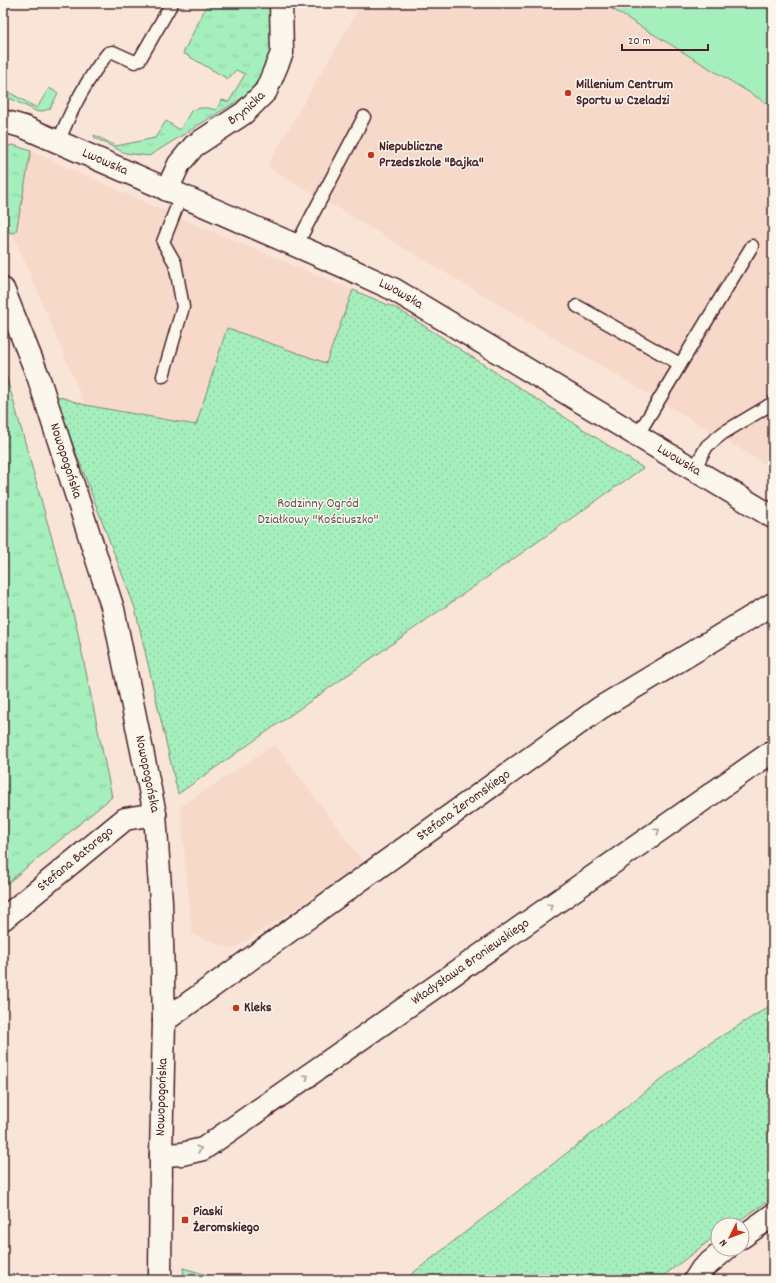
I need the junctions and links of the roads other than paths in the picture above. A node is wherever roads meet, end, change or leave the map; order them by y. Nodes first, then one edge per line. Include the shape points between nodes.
1 (172, 3) edge
2 (281, 3) edge
3 (364, 117) dead end
4 (3, 121) edge
5 (58, 143) junction
6 (174, 193) junction
7 (296, 246) junction
8 (752, 246) dead end
9 (3, 289) edge
10 (577, 306) dead end
11 (680, 364) junction
12 (163, 376) dead end
13 (773, 404) edge
14 (637, 436) junction
15 (694, 469) junction
16 (773, 517) edge
17 (773, 604) edge
18 (773, 751) edge
19 (155, 814) junction
20 (3, 919) edge
21 (164, 1021) junction
22 (161, 1155) junction
23 (773, 1215) edge
24 (750, 1231) edge
25 (716, 1257) edge
26 (160, 1280) edge
27 (695, 1280) edge

1 - 5 lane via 140,59 136,62 129,61 113,52 108,53 76,104
2 - 6 street, Brynicka via 282,53 266,91 244,113 194,146 179,164
3 - 7 lane
4 - 5 street, Lwowska via 24,127
5 - 6 street, Lwowska
6 - 7 street, Lwowska
6 - 12 lane via 163,242 175,263 183,307
7 - 14 street, Lwowska via 393,289
8 - 11 lane
9 - 19 street, Nowopogońska via 38,376 113,609
10 - 11 lane
11 - 14 lane
13 - 15 lane via 723,433 707,446
14 - 15 street, Lwowska
15 - 16 street, Lwowska
17 - 21 street, Stefana Żeromskiego via 600,708
22 -> 18 street, Władysława Broniewskiego via 203,1149
19 - 20 street, Stefana Batorego via 125,819
19 - 21 street, Nowopogońska
21 - 22 street, Nowopogońska
22 - 26 street, Nowopogońska
23 - 24 street
25 - 27 street via 702,1269

